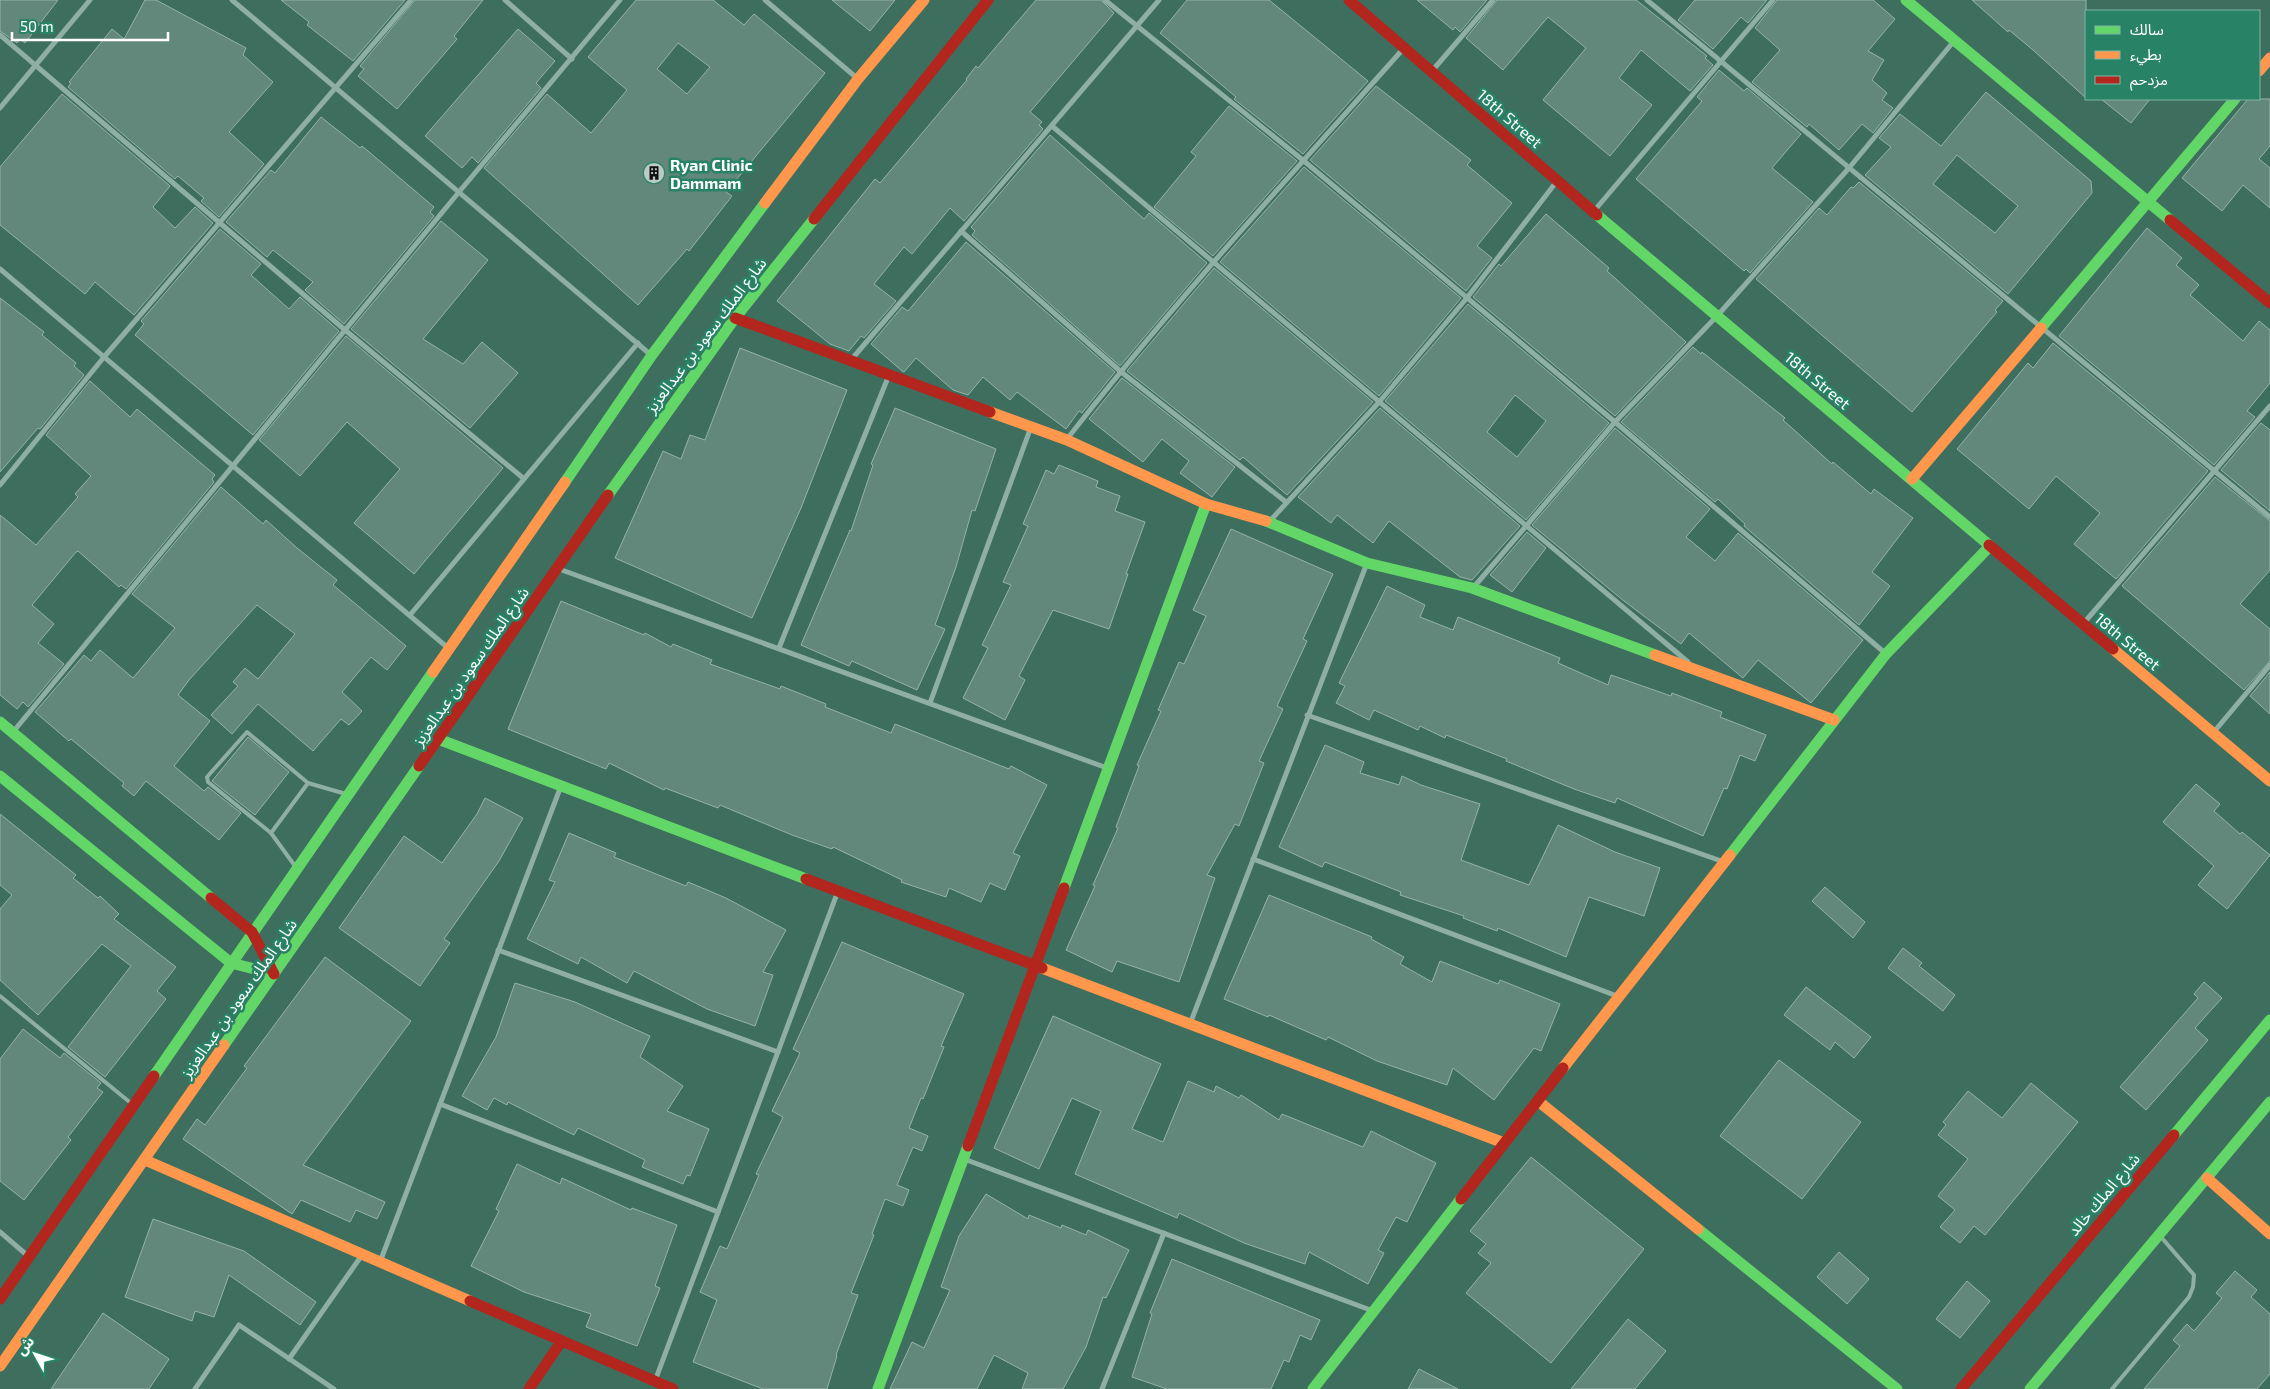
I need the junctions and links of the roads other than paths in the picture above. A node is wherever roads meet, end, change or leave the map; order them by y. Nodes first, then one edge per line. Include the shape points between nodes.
1 (90, 0) edge
2 (232, 0) edge
3 (411, 0) edge
4 (505, 0) edge
5 (620, 0) edge
6 (765, 0) edge
7 (924, 0) edge
8 (988, 0) edge
9 (1105, 0) edge
10 (1159, 0) edge
11 (1349, 0) edge
12 (1493, 0) edge
13 (1646, 0) edge
14 (1774, 0) edge
15 (1906, 0) edge
16 (1137, 26) junction
17 (0, 35) edge
18 (1955, 41) junction
19 (1405, 48) junction
20 (572, 59) junction
21 (2269, 60) edge
22 (1722, 62) junction
23 (35, 66) junction
24 (2260, 70) edge
25 (1432, 71) junction
26 (858, 79) junction
27 (335, 87) junction
28 (2234, 100) edge
29 (0, 108) edge
30 (1052, 126) junction
31 (1304, 161) junction
32 (1849, 168) junction
33 (1558, 181) junction
34 (459, 192) junction
35 (2148, 201) junction
36 (1593, 212) junction
37 (220, 222) junction
38 (961, 231) junction
39 (1213, 261) junction
40 (0, 269) edge
41 (1466, 299) junction
42 (2270, 303) edge
43 (1717, 316) junction
44 (736, 318) junction
45 (2040, 326) junction
46 (345, 330) junction
47 (638, 343) junction
48 (652, 355) junction
49 (104, 357) junction
50 (850, 360) junction
51 (1120, 371) junction
52 (889, 374) junction
53 (1380, 401) junction
54 (2270, 406) edge
55 (1615, 422) junction
56 (1031, 427) junction
57 (1067, 440) junction
58 (233, 466) junction
59 (2215, 471) junction
60 (523, 478) junction
61 (1912, 479) junction
62 (0, 485) edge
63 (1286, 502) junction
64 (1206, 504) junction
65 (2270, 517) edge
66 (1269, 522) junction
67 (1526, 524) junction
68 (1990, 546) junction
69 (1367, 563) junction
70 (558, 568) junction
71 (1472, 588) junction
72 (410, 615) junction
73 (2083, 624) junction
74 (449, 648) junction
75 (779, 648) junction
76 (1886, 654) junction
77 (2270, 665) edge
78 (1697, 670) junction
79 (930, 703) junction
80 (1307, 715) junction
81 (1834, 720) junction
82 (0, 722) edge
83 (12, 733) junction
84 (2213, 733) junction
85 (438, 739) junction
86 (1108, 768) junction
87 (0, 776) edge
88 (2270, 781) edge
89 (308, 782) junction
90 (561, 785) junction
91 (348, 795) junction
92 (271, 832) junction
93 (1253, 859) junction
94 (1724, 862) junction
95 (297, 867) junction
96 (838, 890) junction
97 (252, 932) junction
98 (498, 950) junction
99 (231, 964) junction
100 (1035, 966) junction
101 (274, 974) junction
102 (0, 996) edge
103 (1618, 997) junction
104 (2270, 1020) edge
105 (1190, 1024) junction
106 (778, 1052) junction
107 (1538, 1101) junction
108 (2270, 1102) edge
109 (440, 1104) junction
110 (134, 1105) junction
111 (1504, 1144) junction
112 (964, 1159) junction
113 (145, 1160) junction
114 (2207, 1178) junction
115 (718, 1212) junction
116 (0, 1232) edge
117 (1164, 1233) junction
118 (2270, 1234) edge
119 (2160, 1235) junction
120 (362, 1255) junction
121 (30, 1258) junction
122 (380, 1263) junction
123 (0, 1299) edge
124 (1374, 1311) junction
125 (561, 1342) junction
126 (289, 1359) junction
127 (0, 1366) edge
128 (655, 1382) junction
129 (195, 1389) edge
130 (334, 1389) edge
131 (529, 1389) edge
132 (673, 1389) edge
133 (878, 1389) edge
134 (1102, 1389) edge
135 (1313, 1389) edge
136 (1897, 1389) edge
137 (1961, 1389) edge
138 (2030, 1389) edge
139 (2112, 1389) edge

1 - 23 street
2 - 27 street
3 - 27 street
4 - 20 street
5 - 20 street
6 - 26 street
7 - 26 street, شارع الملك سعود بن عبدالعزيز
8 - 44 street, شارع الملك سعود بن عبدالعزيز
9 - 16 street
10 - 16 street
11 - 19 street, 18th Street
12 - 25 street
13 - 22 street
14 - 22 street
15 - 18 street
16 - 30 street
16 - 31 street
17 - 23 street
18 - 32 street
18 - 35 street
19 - 25 street, 18th Street
19 - 31 street
20 - 34 street
21 - 24 street
22 - 32 street
22 - 36 street
23 - 29 street
23 - 37 street
25 - 33 street, 18th Street
26 - 48 street, شارع الملك سعود بن عبدالعزيز
27 - 34 street
27 - 37 street
28 - 35 street
30 - 38 street
30 - 39 street
31 - 39 street
31 - 41 street
32 - 43 street
32 - 45 street
33 - 36 street, 18th Street
33 - 41 street
34 - 46 street
34 - 47 street
35 - 42 street
35 - 45 street
36 - 43 street, 18th Street
37 - 46 street
37 - 49 street
38 - 50 street
38 - 51 street
39 - 51 street
39 - 53 street
40 - 49 street
41 - 53 street
41 - 55 street
43 - 55 street
43 - 61 street, 18th Street
44 - 50 street
44 - 70 street, شارع الملك سعود بن عبدالعزيز via 684,386
45 - 59 street
45 - 61 street
46 - 58 street
46 - 60 street
47 - 48 street
47 - 60 street
48 - 74 street, شارع الملك سعود بن عبدالعزيز
49 - 58 street
49 - 62 street
50 - 52 street
51 - 57 street
51 - 63 street
52 - 56 street
52 - 75 street
53 - 63 street
53 - 67 street
54 - 59 street
55 - 67 street
55 - 76 street
56 - 57 street
56 - 79 street
57 - 64 street
58 - 72 street
58 - 83 street
59 - 65 street
59 - 73 street
60 - 72 street
61 - 68 street, 18th Street
63 - 66 street
64 - 66 street
64 - 86 street
66 - 69 street
67 - 71 street
67 - 78 street
68 - 73 street, 18th Street
68 - 76 street
69 - 71 street
69 - 80 street
70 - 75 street
70 - 85 street, شارع الملك سعود بن عبدالعزيز
71 - 78 street
72 - 74 street
73 - 84 street, 18th Street
74 - 91 street, شارع الملك سعود بن عبدالعزيز
75 - 79 street
76 - 81 street
77 - 84 street
78 - 81 street
79 - 86 street
80 - 93 street
80 - 94 street
81 - 94 street
82 - 83 street
83 - 97 street
84 - 88 street, 18th Street
85 - 90 street
85 - 101 street, شارع الملك سعود بن عبدالعزيز
86 - 100 street
87 - 99 street
89 - 91 lane
89 - 92 lane
89 - 92 lane via 247,732 207,776 208,782
90 - 96 street
90 - 98 street
91 - 95 street, شارع الملك سعود بن عبدالعزيز
92 - 95 lane
93 - 103 street
93 - 105 street
94 - 103 street
95 - 97 street, شارع الملك سعود بن عبدالعزيز
96 - 100 street
96 - 106 street
97 - 99 street, شارع الملك سعود بن عبدالعزيز
97 - 101 street
98 - 106 street
98 - 109 street
99 - 101 street
99 - 110 street, شارع الملك سعود بن عبدالعزيز
100 - 105 street
100 - 112 street
101 - 113 street, شارع الملك سعود بن عبدالعزيز
102 - 110 lane
103 - 107 street
104 - 137 street, شارع الملك خالد
105 - 111 street
106 - 115 street
107 - 111 street
107 - 136 street
108 - 114 street
109 - 115 street
109 - 122 street
110 - 121 street, شارع الملك سعود بن عبدالعزيز
111 - 124 street
112 - 117 street
112 - 133 street
113 - 120 street
113 - 127 street, شارع الملك سعود بن عبدالعزيز
114 - 118 street
114 - 119 street
115 - 128 street
116 - 121 street
117 - 124 street
117 - 134 street
119 - 138 street
119 - 139 lane via 2194,1275 2193,1287 2189,1297
120 - 122 street
120 - 126 street
121 - 123 street, شارع الملك سعود بن عبدالعزيز
122 - 125 street
124 - 135 street
125 - 128 street
125 - 131 street
126 - 129 street via 239,1325
126 - 130 street
128 - 132 street

